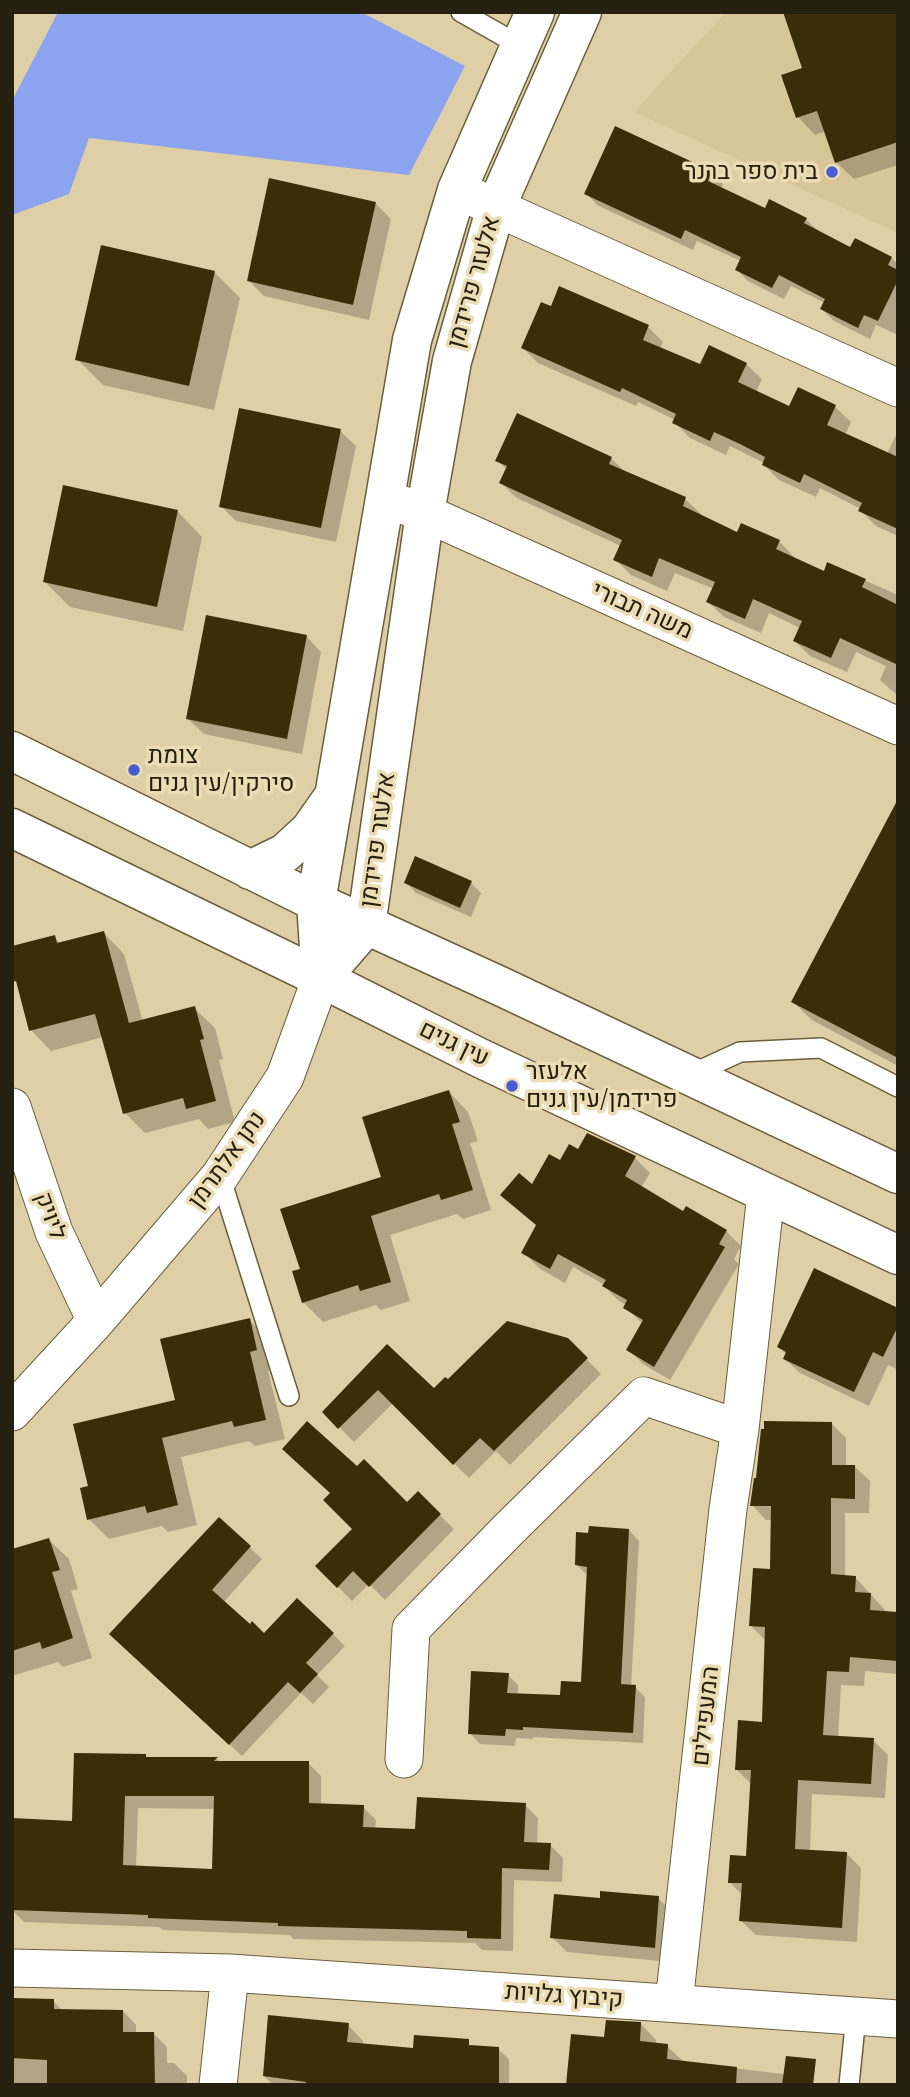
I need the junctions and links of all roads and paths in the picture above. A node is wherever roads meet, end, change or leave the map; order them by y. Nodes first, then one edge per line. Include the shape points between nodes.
1 (461, 12) edge
2 (582, 12) edge
3 (527, 29) edge
4 (457, 190) junction
5 (496, 206) junction
6 (898, 388) edge
7 (386, 499) junction
8 (425, 513) junction
9 (898, 726) edge
10 (12, 751) edge
11 (334, 795) junction
12 (12, 828) edge
13 (250, 870) junction
14 (316, 902) junction
15 (366, 926) junction
16 (321, 978) junction
17 (690, 1075) junction
18 (898, 1087) edge
19 (12, 1107) edge
20 (898, 1174) edge
21 (220, 1176) junction
22 (766, 1194) junction
23 (898, 1255) edge
24 (96, 1321) junction
25 (289, 1396) dead end
26 (12, 1412) edge
27 (740, 1429) junction
28 (404, 1759) dead end
29 (12, 1968) edge
30 (230, 1973) junction
31 (674, 2003) junction
32 (856, 2016) junction
33 (898, 2019) edge
34 (218, 2085) edge
35 (849, 2085) edge

1 - 3 lane
2 - 5 main road, אלעזר פרידמן
3 - 4 main road, אלעזר פרידמן
4 - 5 street
4 - 7 main road, אלעזר פרידמן via 412,340
5 - 6 street
5 - 8 main road, אלעזר פרידמן via 452,361
7 - 8 street, משה תבורי
7 - 11 main road, אלעזר פרידמן
8 - 9 street, משה תבורי
8 - 15 main road, אלעזר פרידמן
10 - 13 main road
11 - 13 main road via 310,830 285,853
11 - 14 main road, אלעזר פרידמן
12 - 16 main road, עין גנים
13 - 14 main road
14 - 15 main road
14 - 16 main road, אלעזר פרידמן
15 - 16 main road, אלעזר פרידמן
15 - 17 main road
16 - 21 street, נתן אלתרמן via 285,1077
16 - 22 main road, עין גנים
17 - 18 lane via 740,1052 821,1048
17 - 20 main road
19 - 24 street, ליויק via 54,1233
21 - 24 street, נתן אלתרמן
21 - 25 lane
22 - 23 main road, עין גנים
22 - 27 street, המעפילים
24 - 26 street, נתן אלתרמן
27 - 28 street via 643,1396 411,1629
27 - 31 street, המעפילים
29 - 30 street, קיבוץ גלויות
30 - 31 street, קיבוץ גלויות
30 - 34 street
31 - 32 street, קיבוץ גלויות
32 - 33 street, קיבוץ גלויות
32 - 35 lane

